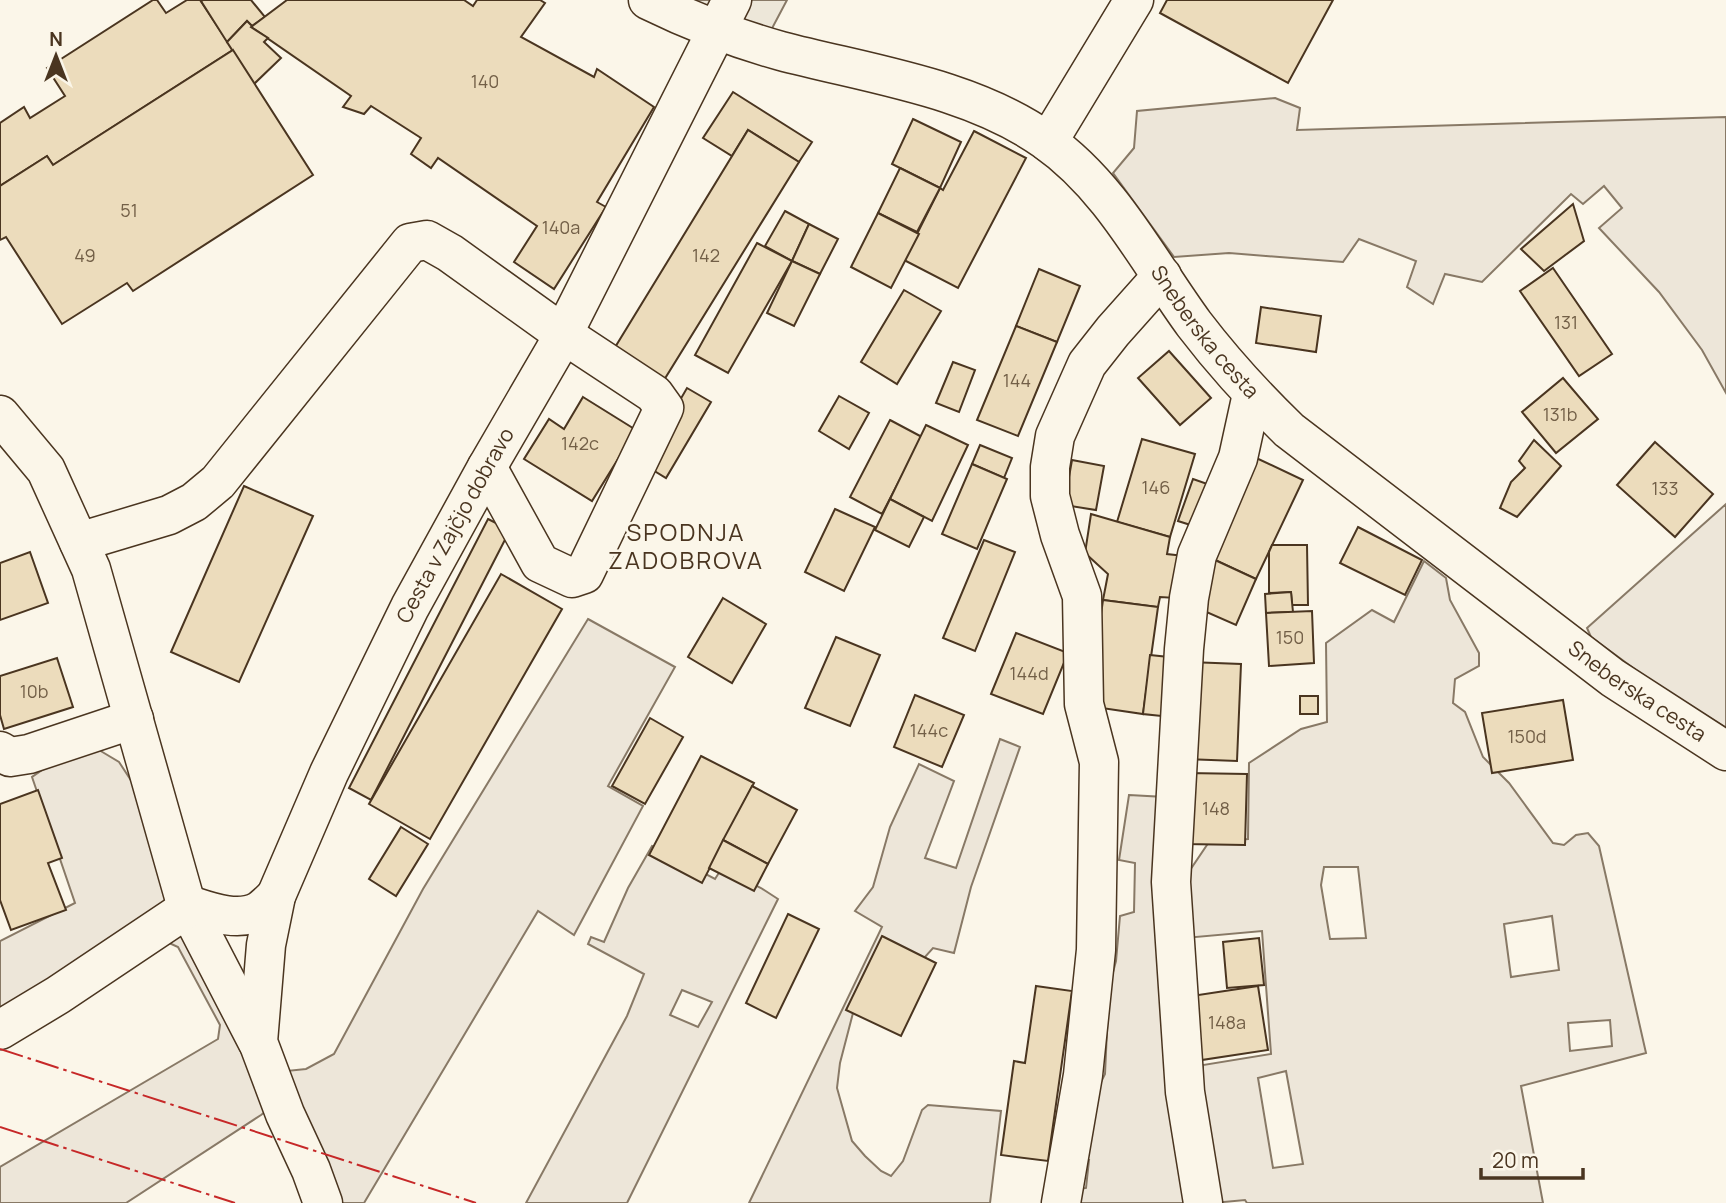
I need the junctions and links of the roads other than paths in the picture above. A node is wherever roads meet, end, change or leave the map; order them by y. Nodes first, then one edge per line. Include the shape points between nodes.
1 (648, 0) edge
2 (1134, 0) edge
3 (724, 16) edge
4 (1048, 142) junction
5 (1162, 276) junction
6 (563, 334) junction
7 (1252, 394) junction
8 (0, 415) edge
9 (486, 467) junction
10 (79, 542) junction
11 (134, 719) junction
12 (0, 751) edge
13 (1726, 751) edge
14 (276, 896) junction
15 (187, 906) junction
16 (0, 1030) edge
17 (258, 1042) junction
18 (323, 1203) edge
19 (1061, 1203) edge
20 (1203, 1203) edge

1 - 3 street, Sneberska cesta
2 - 4 street
3 - 4 street, Sneberska cesta via 779,50 968,100 1027,127
3 - 6 street, Cesta v Zajčjo dobravo
4 - 5 street, Sneberska cesta via 1101,192
5 - 7 street, Sneberska cesta via 1194,324
5 - 19 street via 1087,364 1055,436 1050,467 1050,496 1082,596 1084,704 1099,762 1096,950 1083,1076
6 - 9 street, Cesta v Zajčjo dobravo
6 - 9 street via 654,394 664,408 584,574 572,578 540,563
6 - 10 street via 450,253 427,240 410,243 218,482 169,515
7 - 13 street, Sneberska cesta via 1330,463 1554,634 1650,704
7 - 20 street via 1238,458 1197,555 1184,649 1171,882 1185,1092
8 - 10 street, Cesta v Zajčjo dobravo via 46,470
9 - 14 street, Cesta v Zajčjo dobravo via 410,607 329,773
10 - 11 street, Cesta v Zajčjo dobravo
11 - 12 street via 29,754 10,757
11 - 15 street, Cesta v Zajčjo dobravo
14 - 15 street via 258,912 241,915
14 - 17 street, Cesta v Zajčjo dobravo via 266,946
15 - 16 street
15 - 17 street, Cesta v Zajčjo dobravo
17 - 18 street, Cesta v Zajčjo dobravo

